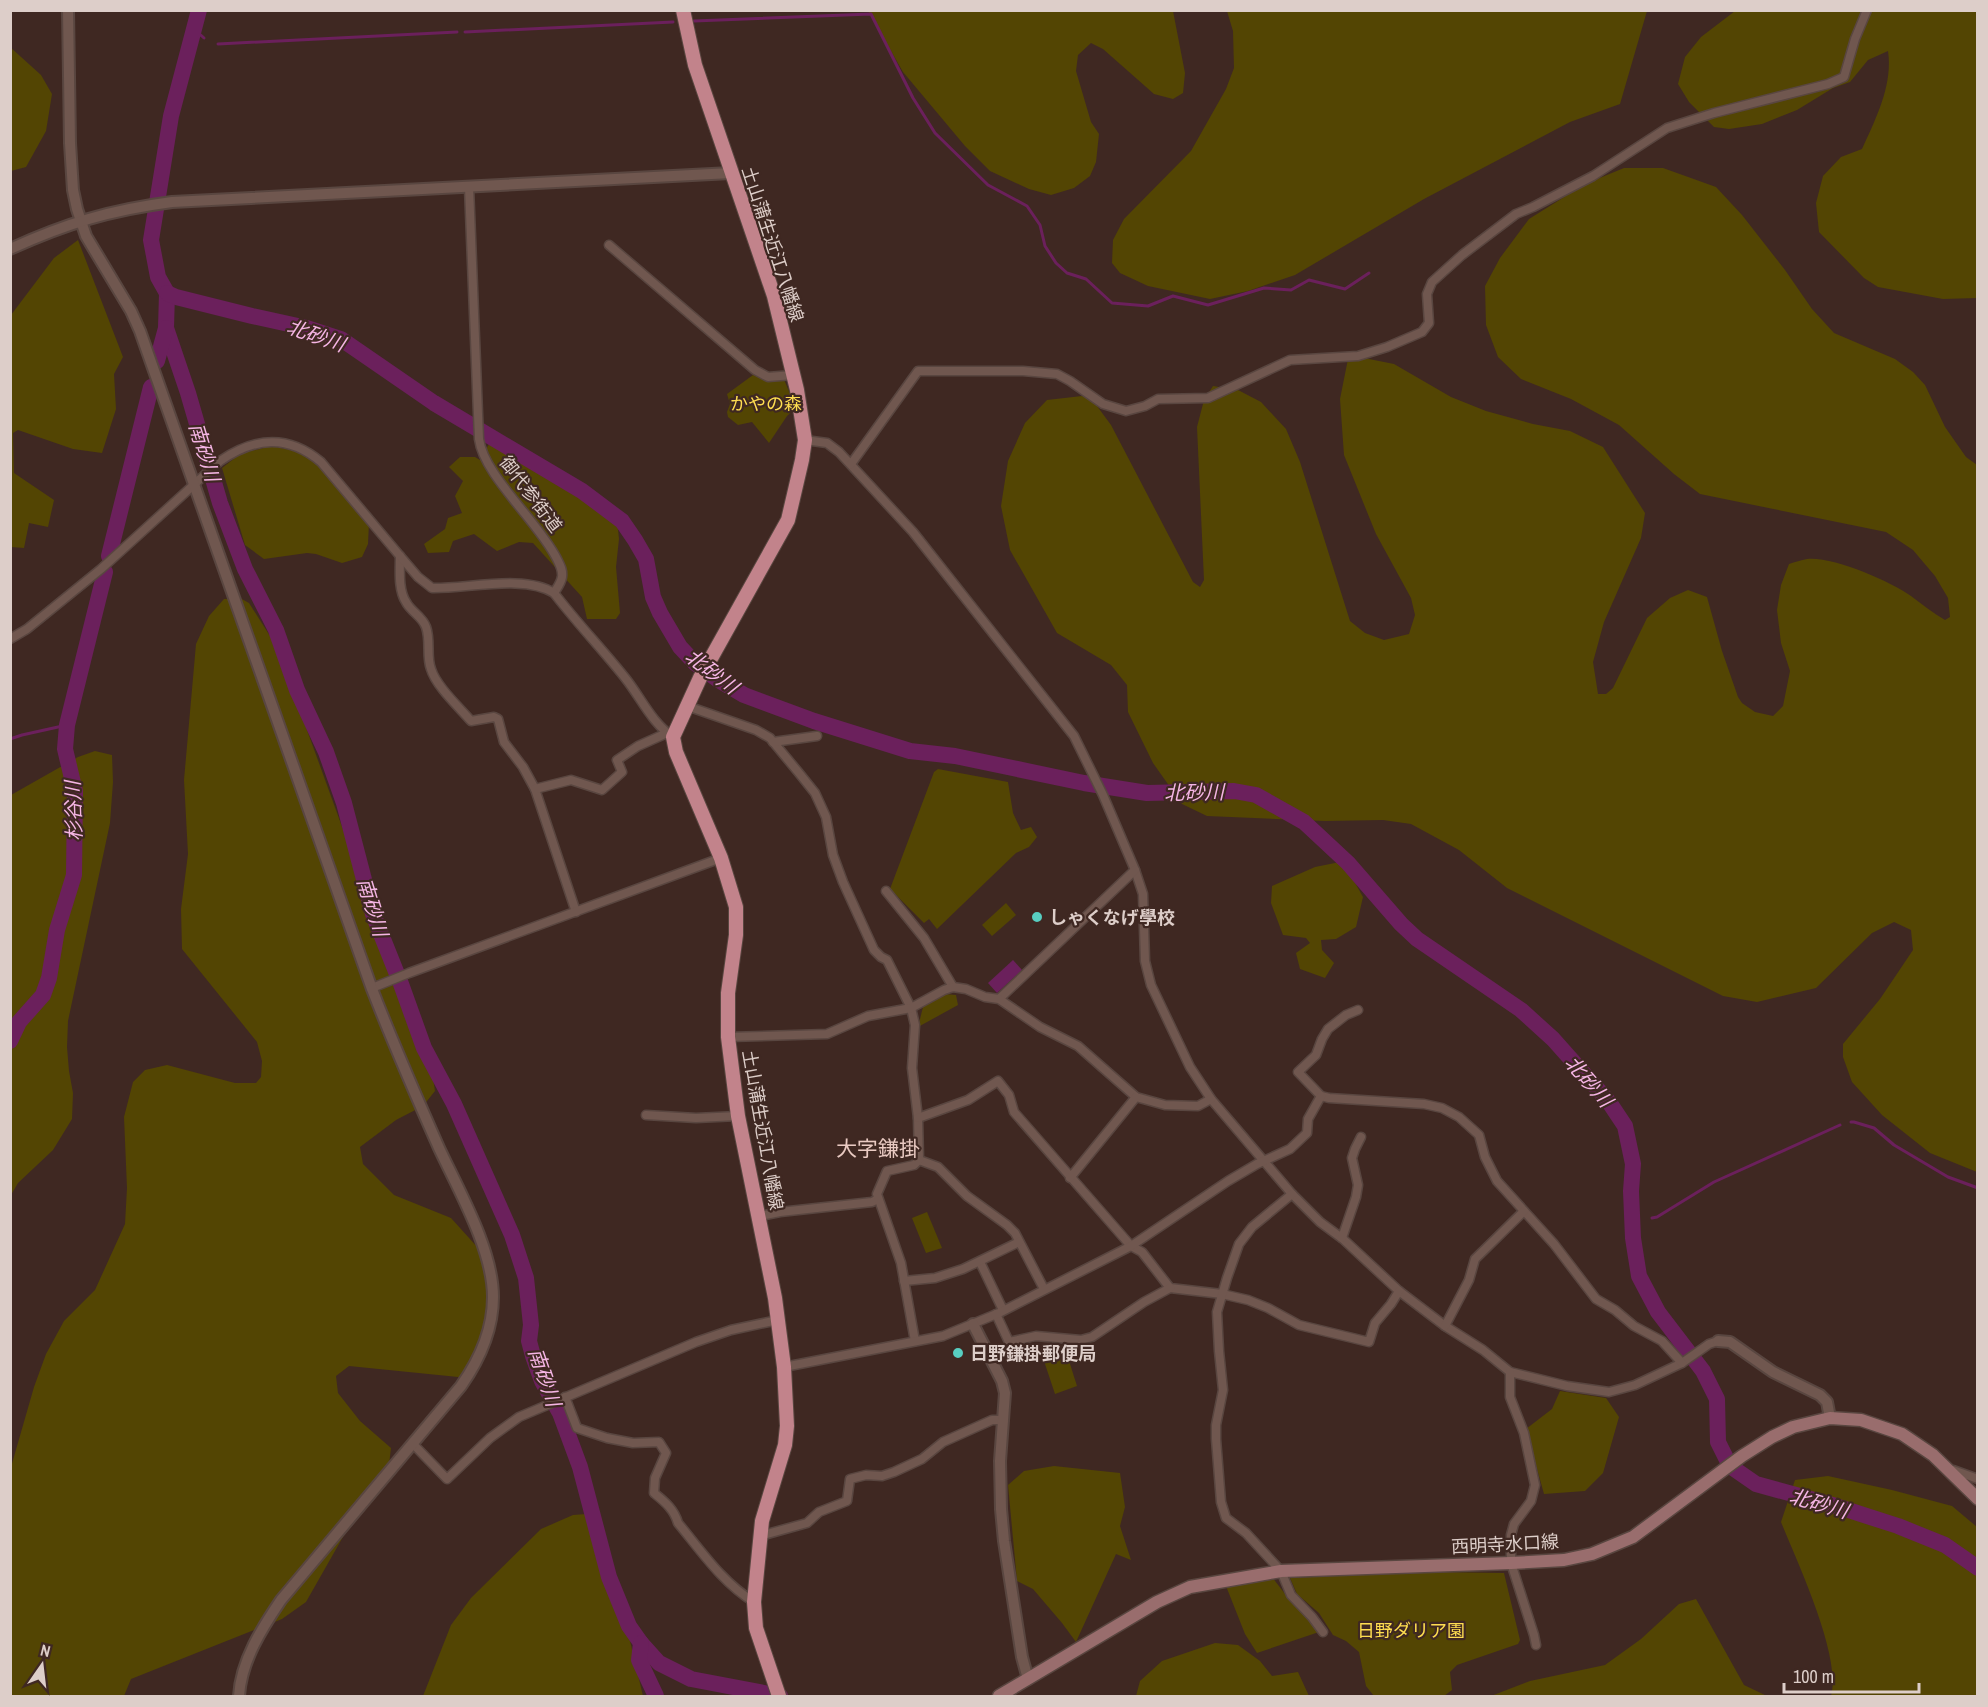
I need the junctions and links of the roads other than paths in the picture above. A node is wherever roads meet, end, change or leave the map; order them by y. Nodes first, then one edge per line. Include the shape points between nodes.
1 (68, 10) edge
2 (683, 10) edge
3 (1867, 10) edge
4 (732, 173) junction
5 (469, 187) junction
6 (80, 220) junction
7 (609, 245) dead end
8 (10, 249) edge
9 (793, 375) junction
10 (805, 440) junction
11 (851, 464) junction
12 (199, 480) junction
13 (400, 556) junction
14 (554, 593) junction
15 (10, 639) edge
16 (687, 706) junction
17 (670, 735) junction
18 (817, 736) dead end
19 (773, 742) junction
20 (535, 789) junction
21 (721, 858) junction
22 (1135, 870) junction
23 (886, 891) dead end
24 (576, 912) junction
25 (953, 987) junction
26 (372, 988) junction
27 (999, 999) junction
28 (911, 1008) junction
29 (1358, 1010) dead end
30 (728, 1037) junction
31 (1321, 1096) junction
32 (1136, 1097) junction
33 (1211, 1099) junction
34 (646, 1115) dead end
35 (738, 1116) junction
36 (918, 1118) junction
37 (1362, 1137) dead end
38 (919, 1160) junction
39 (1265, 1161) junction
40 (1070, 1178) junction
41 (1292, 1194) junction
42 (878, 1199) junction
43 (1524, 1211) junction
44 (760, 1216) junction
45 (1342, 1238) junction
46 (1019, 1242) junction
47 (1131, 1246) junction
48 (980, 1262) junction
49 (904, 1281) junction
50 (1170, 1288) junction
51 (1044, 1290) junction
52 (1399, 1291) junction
53 (1222, 1294) junction
54 (1000, 1312) junction
55 (778, 1320) junction
56 (973, 1324) junction
57 (1445, 1326) junction
58 (915, 1341) junction
59 (1718, 1341) joint
60 (1684, 1362) junction
61 (784, 1367) junction
62 (1510, 1372) junction
63 (564, 1397) junction
64 (1830, 1418) junction
65 (1004, 1420) junction
66 (413, 1443) junction
67 (1951, 1473) junction
68 (1977, 1479) edge
69 (1977, 1498) edge
70 (760, 1536) junction
71 (1511, 1563) junction
72 (1281, 1571) junction
73 (754, 1602) junction
74 (1323, 1632) dead end
75 (1536, 1645) dead end
76 (1028, 1679) junction
77 (239, 1696) edge
78 (779, 1696) edge
79 (999, 1696) edge

1 - 6 street via 70,143 73,190
2 - 4 main road, 土山蒲生近江八幡線 via 695,65
3 - 11 street via 1844,77 1667,128 1593,176 1516,214 1432,282 1427,294 1429,323 1422,332 1358,356 1290,360 1208,398 1158,399 1126,411 1103,404 1057,374 918,371
4 - 5 street
4 - 9 main road, 土山蒲生近江八幡線 via 774,296
5 - 6 street via 172,202
5 - 14 street, 御代参街道 via 479,438 484,460 552,550 562,573
6 - 8 street
6 - 12 street via 131,311
7 - 9 street via 755,370 768,377
9 - 10 main road, 土山蒲生近江八幡線
10 - 11 street via 827,443
10 - 16 main road, 土山蒲生近江八幡線 via 788,520
11 - 22 street via 913,532 1074,736
12 - 13 street via 234,451 266,442 287,443 321,462
12 - 15 street via 100,570
12 - 26 street
13 - 14 street via 432,588 498,583
13 - 20 street via 402,593 426,627 435,678 471,721 498,719 504,742
14 - 17 street
16 - 17 main road, 土山蒲生近江八幡線
16 - 19 street via 756,730
17 - 20 street via 638,746 617,760 622,772 602,790 571,780
17 - 21 main road, 土山蒲生近江八幡線
18 - 19 street
19 - 28 street via 815,793 826,816 843,882 874,950 887,960
20 - 24 street
21 - 24 street
21 - 30 main road, 土山蒲生近江八幡線 via 736,907
22 - 27 street
22 - 33 street via 1143,894 1145,962 1151,985 1190,1067
23 - 25 street via 924,938
24 - 26 street
25 - 27 street
25 - 28 street
26 - 66 street via 412,1089 485,1250 494,1296 492,1318 475,1367
27 - 32 street via 1040,1027 1078,1046
28 - 30 street via 868,1016 827,1034
28 - 36 street via 915,1025 912,1079
29 - 31 street via 1346,1014 1328,1029 1316,1055 1298,1072
30 - 35 main road, 土山蒲生近江八幡線
31 - 39 street via 1308,1119 1307,1133 1290,1149
31 - 43 street via 1424,1104 1459,1117 1479,1135 1497,1180
32 - 33 street via 1165,1105 1198,1106
32 - 40 street
33 - 39 street
34 - 35 street
35 - 44 main road, 土山蒲生近江八幡線
36 - 38 street
36 - 40 street via 968,1100 998,1081 1009,1095 1014,1112
37 - 45 street via 1352,1158 1358,1185 1356,1197
38 - 42 street via 914,1165 887,1171
38 - 46 street via 943,1171 967,1196 1008,1225
39 - 41 street
39 - 47 street
40 - 47 street
41 - 45 street
41 - 53 street via 1252,1227 1239,1244
42 - 44 street
42 - 49 street
43 - 57 street via 1475,1259 1469,1280
43 - 60 street via 1596,1299 1662,1341
44 - 55 main road, 土山蒲生近江八幡線
45 - 52 street
46 - 48 street
46 - 51 street
47 - 50 street via 1142,1252
47 - 51 street
48 - 49 street via 935,1278
48 - 54 street
49 - 58 street
50 - 53 street
50 - 54 street via 1081,1340 1036,1336 1009,1342
51 - 54 street
52 - 53 street via 1375,1323 1369,1342 1299,1325 1268,1308
52 - 57 street
53 - 72 street via 1217,1312 1223,1390 1215,1425 1221,1502 1226,1518 1246,1533
54 - 56 street
55 - 61 main road, 土山蒲生近江八幡線
55 - 63 street via 696,1341
56 - 58 street via 943,1336
56 - 65 street via 1002,1381
57 - 62 street
58 - 61 street
59 - 60 street
59 - 64 street via 1730,1342 1773,1372 1820,1395 1827,1402
60 - 62 street via 1635,1385 1609,1392
61 - 70 main road, 土山蒲生近江八幡線 via 788,1426
62 - 71 street via 1510,1396 1524,1433 1535,1485 1531,1501 1514,1524
63 - 66 street via 519,1417 490,1438 447,1479
63 - 73 street via 577,1428 633,1443 659,1442 666,1453 655,1478 654,1493 669,1505 678,1523 718,1572
64 - 67 main road, 西明寺水口線 via 1861,1420 1902,1434
64 - 71 main road, 西明寺水口線 via 1793,1427 1773,1437 1633,1537 1592,1554 1564,1560
65 - 70 street via 992,1420 943,1442 922,1459 894,1472 856,1476 850,1479 847,1501 819,1512 807,1523
65 - 76 street via 1000,1461 1004,1541
66 - 77 street via 281,1600 248,1659
67 - 68 street via 1953,1470
67 - 69 main road, 西明寺水口線
70 - 73 main road, 土山蒲生近江八幡線
71 - 72 main road, 西明寺水口線
71 - 75 street
72 - 74 street via 1290,1595
72 - 76 main road, 西明寺水口線 via 1190,1587 1157,1602
73 - 78 main road, 土山蒲生近江八幡線 via 756,1628
76 - 79 main road, 西明寺水口線

